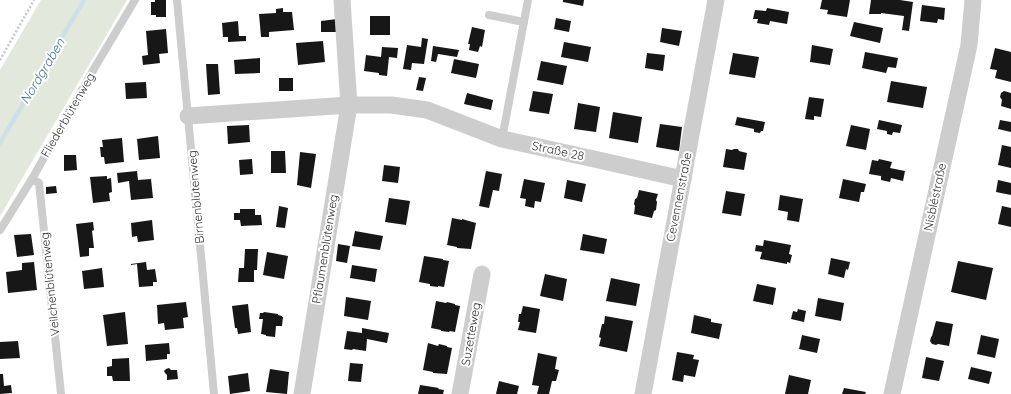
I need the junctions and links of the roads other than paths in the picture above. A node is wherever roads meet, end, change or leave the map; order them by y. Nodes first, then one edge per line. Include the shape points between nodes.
1 (135, 0) edge
2 (177, 0) edge
3 (342, 0) edge
4 (528, 0) edge
5 (716, 0) edge
6 (973, 0) edge
7 (489, 15) dead end
8 (524, 22) junction
9 (349, 105) junction
10 (188, 116) junction
11 (502, 139) junction
12 (32, 179) junction
13 (682, 179) junction
14 (0, 230) edge
15 (482, 274) dead end
16 (61, 394) edge
17 (214, 394) edge
18 (302, 394) edge
19 (460, 394) edge
20 (643, 394) edge
21 (892, 394) edge

1 - 12 lane, Fliederblütenweg
2 - 10 lane, Birnenblütenweg
3 - 9 street, Pflaumenblütenweg
4 - 8 lane
5 - 13 street, Cevennenstraße
6 - 21 street, Nisbléstraße via 969,45
7 - 8 lane
8 - 11 lane
9 - 10 street
9 - 11 street, Straße 28 via 391,105 427,110
9 - 18 street, Pflaumenblütenweg
10 - 17 lane, Birnenblütenweg
11 - 13 street, Straße 28
12 - 14 lane, Fliederblütenweg
12 - 16 lane, Veilchenblütenweg via 39,183
13 - 20 street, Cevennenstraße
15 - 19 street, Suzetteweg

